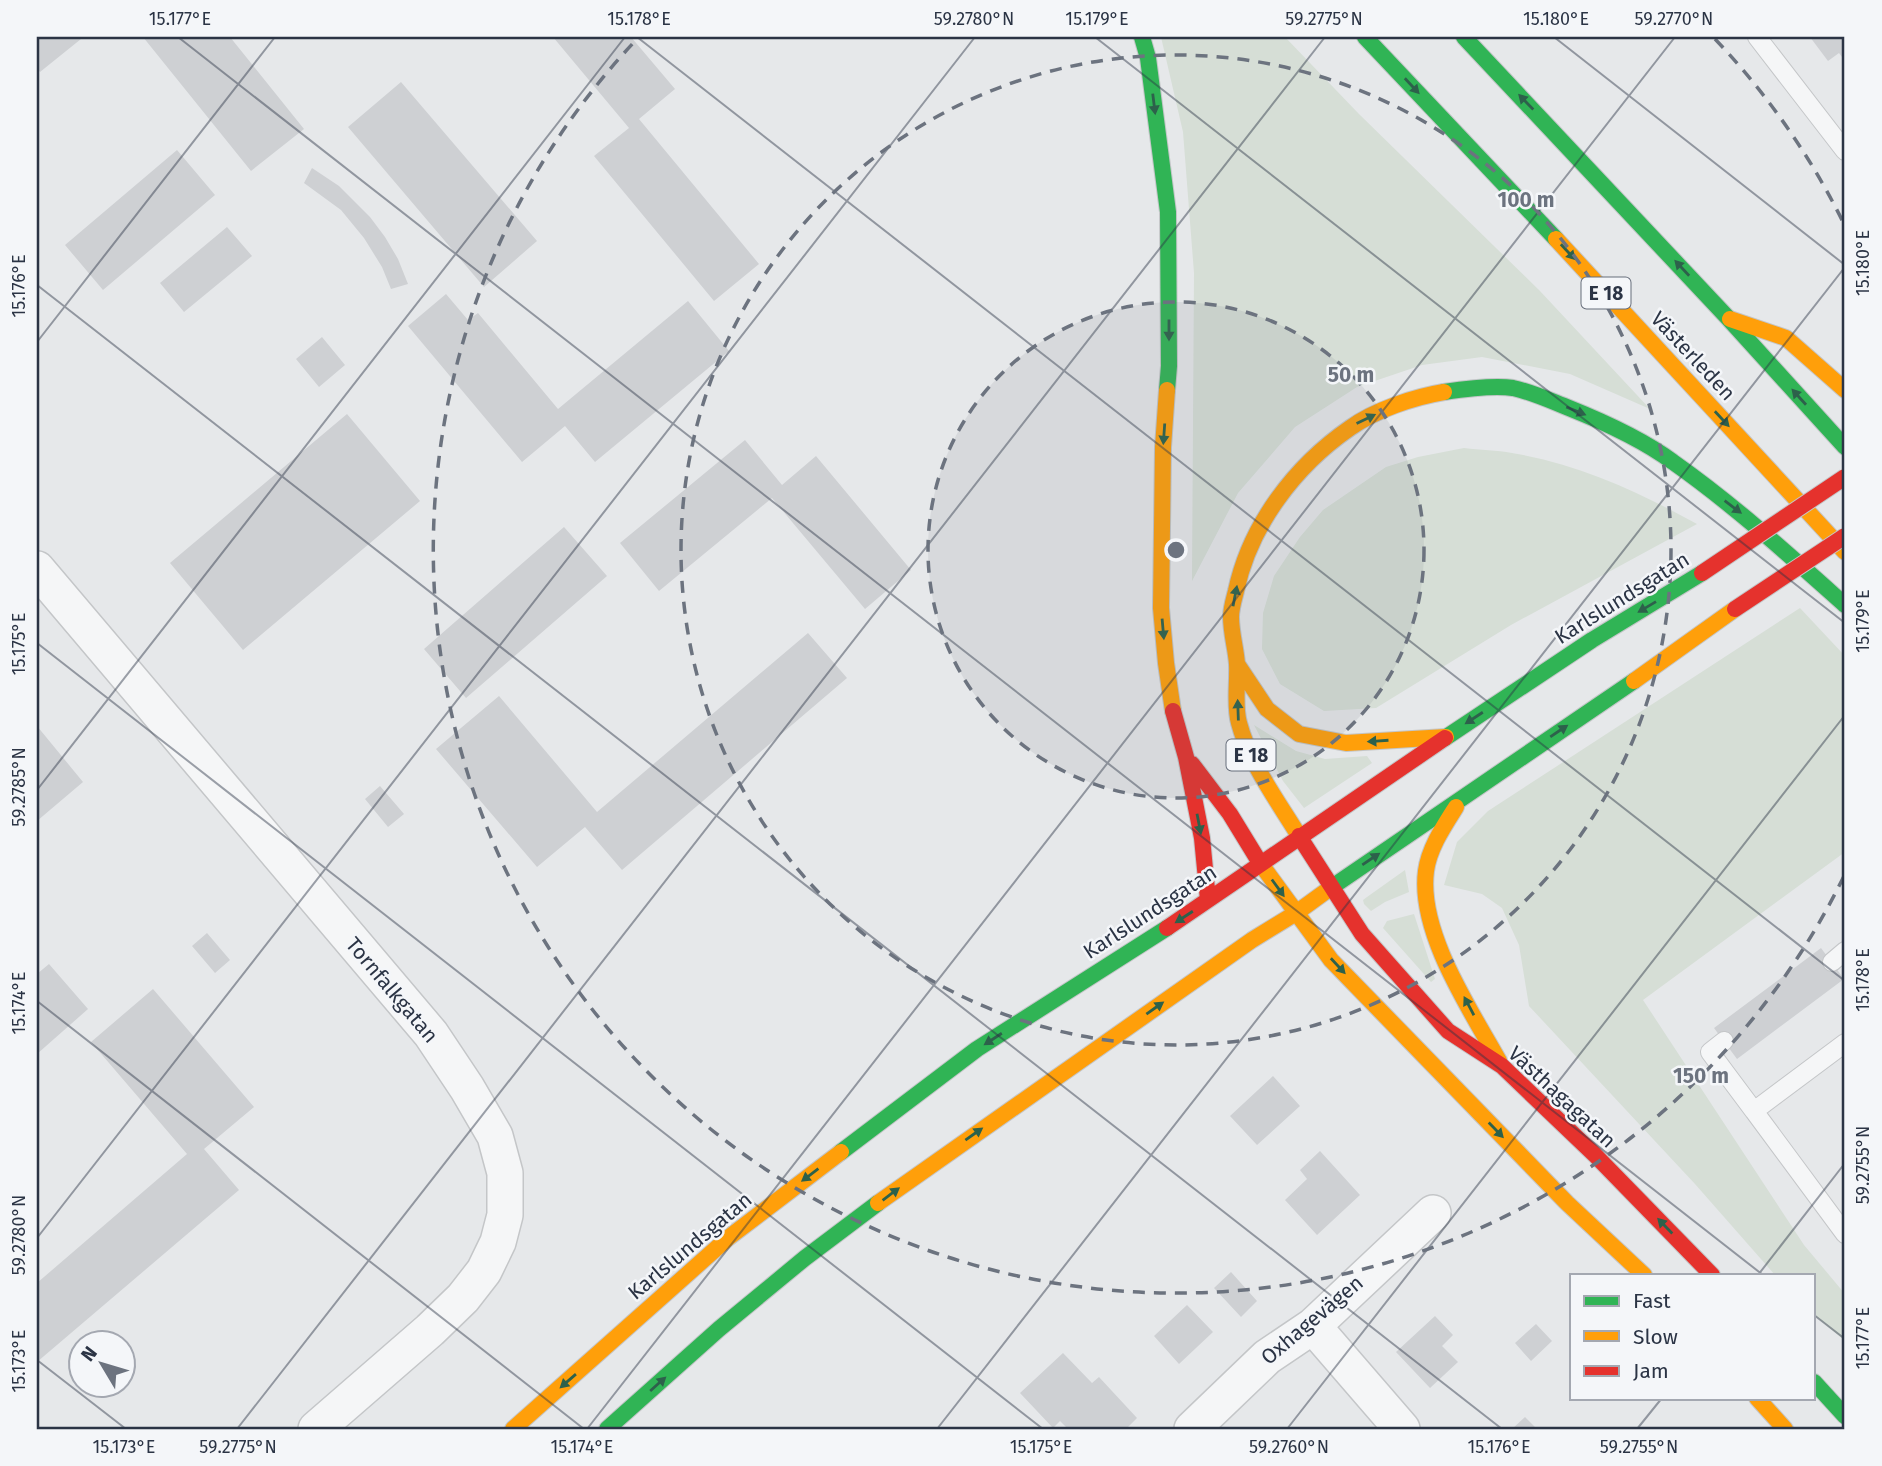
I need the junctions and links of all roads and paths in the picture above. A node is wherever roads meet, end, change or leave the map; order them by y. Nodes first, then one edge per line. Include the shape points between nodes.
1 (1142, 37) edge
2 (1365, 37) edge
3 (1464, 37) edge
4 (1757, 37) edge
5 (1845, 151) edge
6 (1728, 318) junction
7 (1845, 390) edge
8 (1845, 447) edge
9 (1845, 477) edge
10 (1845, 536) edge
11 (1845, 552) edge
12 (37, 569) edge
13 (1845, 605) edge
14 (1237, 664) junction
15 (1446, 737) junction
16 (1186, 757) junction
17 (1463, 797) junction
18 (1299, 836) junction
19 (1260, 863) junction
20 (1331, 887) junction
21 (1208, 901) junction
22 (1296, 913) junction
23 (1724, 1041) dead end
24 (1845, 1044) edge
25 (1502, 1066) junction
26 (1754, 1111) junction
27 (1433, 1213) dead end
28 (1842, 1224) edge
29 (1643, 1274) edge
30 (1711, 1274) edge
31 (1313, 1326) junction
32 (1815, 1383) edge
33 (1759, 1400) edge
34 (1845, 1416) edge
35 (316, 1429) edge
36 (513, 1429) edge
37 (607, 1429) edge
38 (1192, 1429) edge
39 (1402, 1429) edge
40 (1784, 1429) edge

1 -> 16 main road, E 18 via 1168,212 1169,366 1161,608 1174,711
2 -> 11 main road, Västerleden / E 18
6 -> 3 main road
4 - 5 lane
6 - 7 main road via 1786,338
8 -> 6 main road
9 -> 15 main road, Karlslundsgatan, bridge
17 -> 10 main road, bridge
12 - 35 street, Tornfalkgatan via 431,1034 495,1136 505,1173 505,1214 484,1272 430,1330
14 -> 13 main road, E 18 via 1231,615 1240,573 1254,537 1297,474 1352,426 1427,395 1466,388 1512,388 1533,394 1579,412 1671,460 1747,518
15 -> 14 main road, E 18 via 1346,743 1300,733 1267,709
18 -> 14 main road, E 18 via 1255,765 1238,721
15 - 18 main road, Karlslundsgatan
16 - 19 main road, E 18
16 -> 21 main road, E 18 via 1202,838
20 -> 17 main road
25 -> 17 main road via 1436,940 1423,887 1433,846
18 - 19 main road, Karlslundsgatan
18 - 20 main road, E 18
19 - 21 main road, Karlslundsgatan
19 -> 22 main road, E 18
20 - 22 main road
20 - 25 main road, Västhagagatan via 1362,934 1448,1031
21 -> 36 main road, Karlslundsgatan via 977,1049 902,1104 728,1238
22 -> 29 main road via 1331,960 1567,1203
37 -> 22 main road via 805,1258 1098,1046
23 - 26 lane via 1710,1052
24 - 26 lane
30 -> 25 main road, Västhagagatan
26 - 28 lane
27 - 31 street, Oxhagevägen
31 - 38 street, Oxhagevägen via 1267,1357
31 - 39 street
32 - 34 main road
33 - 40 main road

